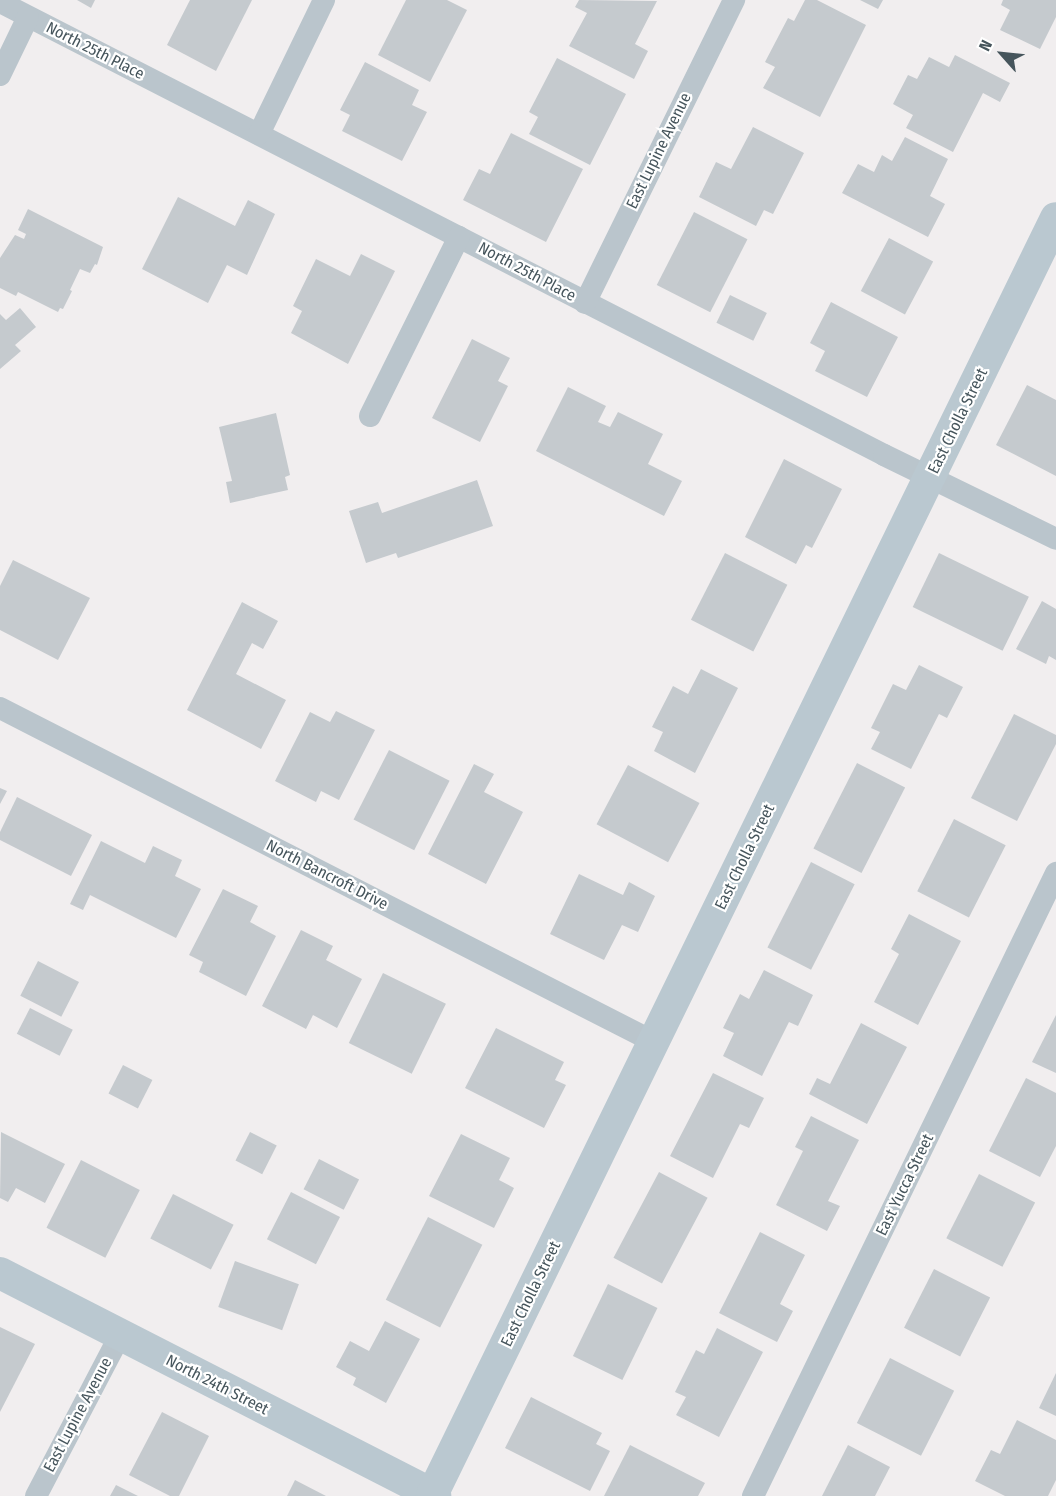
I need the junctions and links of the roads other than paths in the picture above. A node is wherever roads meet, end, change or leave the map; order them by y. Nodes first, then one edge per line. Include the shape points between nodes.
1 (324, 0) edge
2 (734, 0) edge
3 (0, 2) edge
4 (28, 17) junction
5 (0, 75) edge
6 (259, 134) junction
7 (1056, 218) edge
8 (459, 237) junction
9 (585, 303) junction
10 (370, 416) dead end
11 (931, 478) junction
12 (1056, 539) edge
13 (0, 708) edge
14 (1056, 873) edge
15 (654, 1042) junction
16 (0, 1273) edge
17 (120, 1335) junction
18 (36, 1496) edge
19 (433, 1496) edge
20 (753, 1496) edge

1 - 6 street
2 - 9 street, East Lupine Avenue
3 - 4 street, North 25th Place
4 - 5 street
4 - 6 street, North 25th Place
6 - 8 street, North 25th Place
7 - 11 street, East Cholla Street
8 - 9 street, North 25th Place
8 - 10 street
9 - 11 street, North 25th Place
11 - 12 street, North 25th Place
11 - 15 street, East Cholla Street
13 - 15 street, North Bancroft Drive
14 - 20 street, East Yucca Street
15 - 19 street, East Cholla Street
16 - 17 street, North 24th Street
17 - 18 street, East Lupine Avenue
17 - 19 street, North 24th Street

